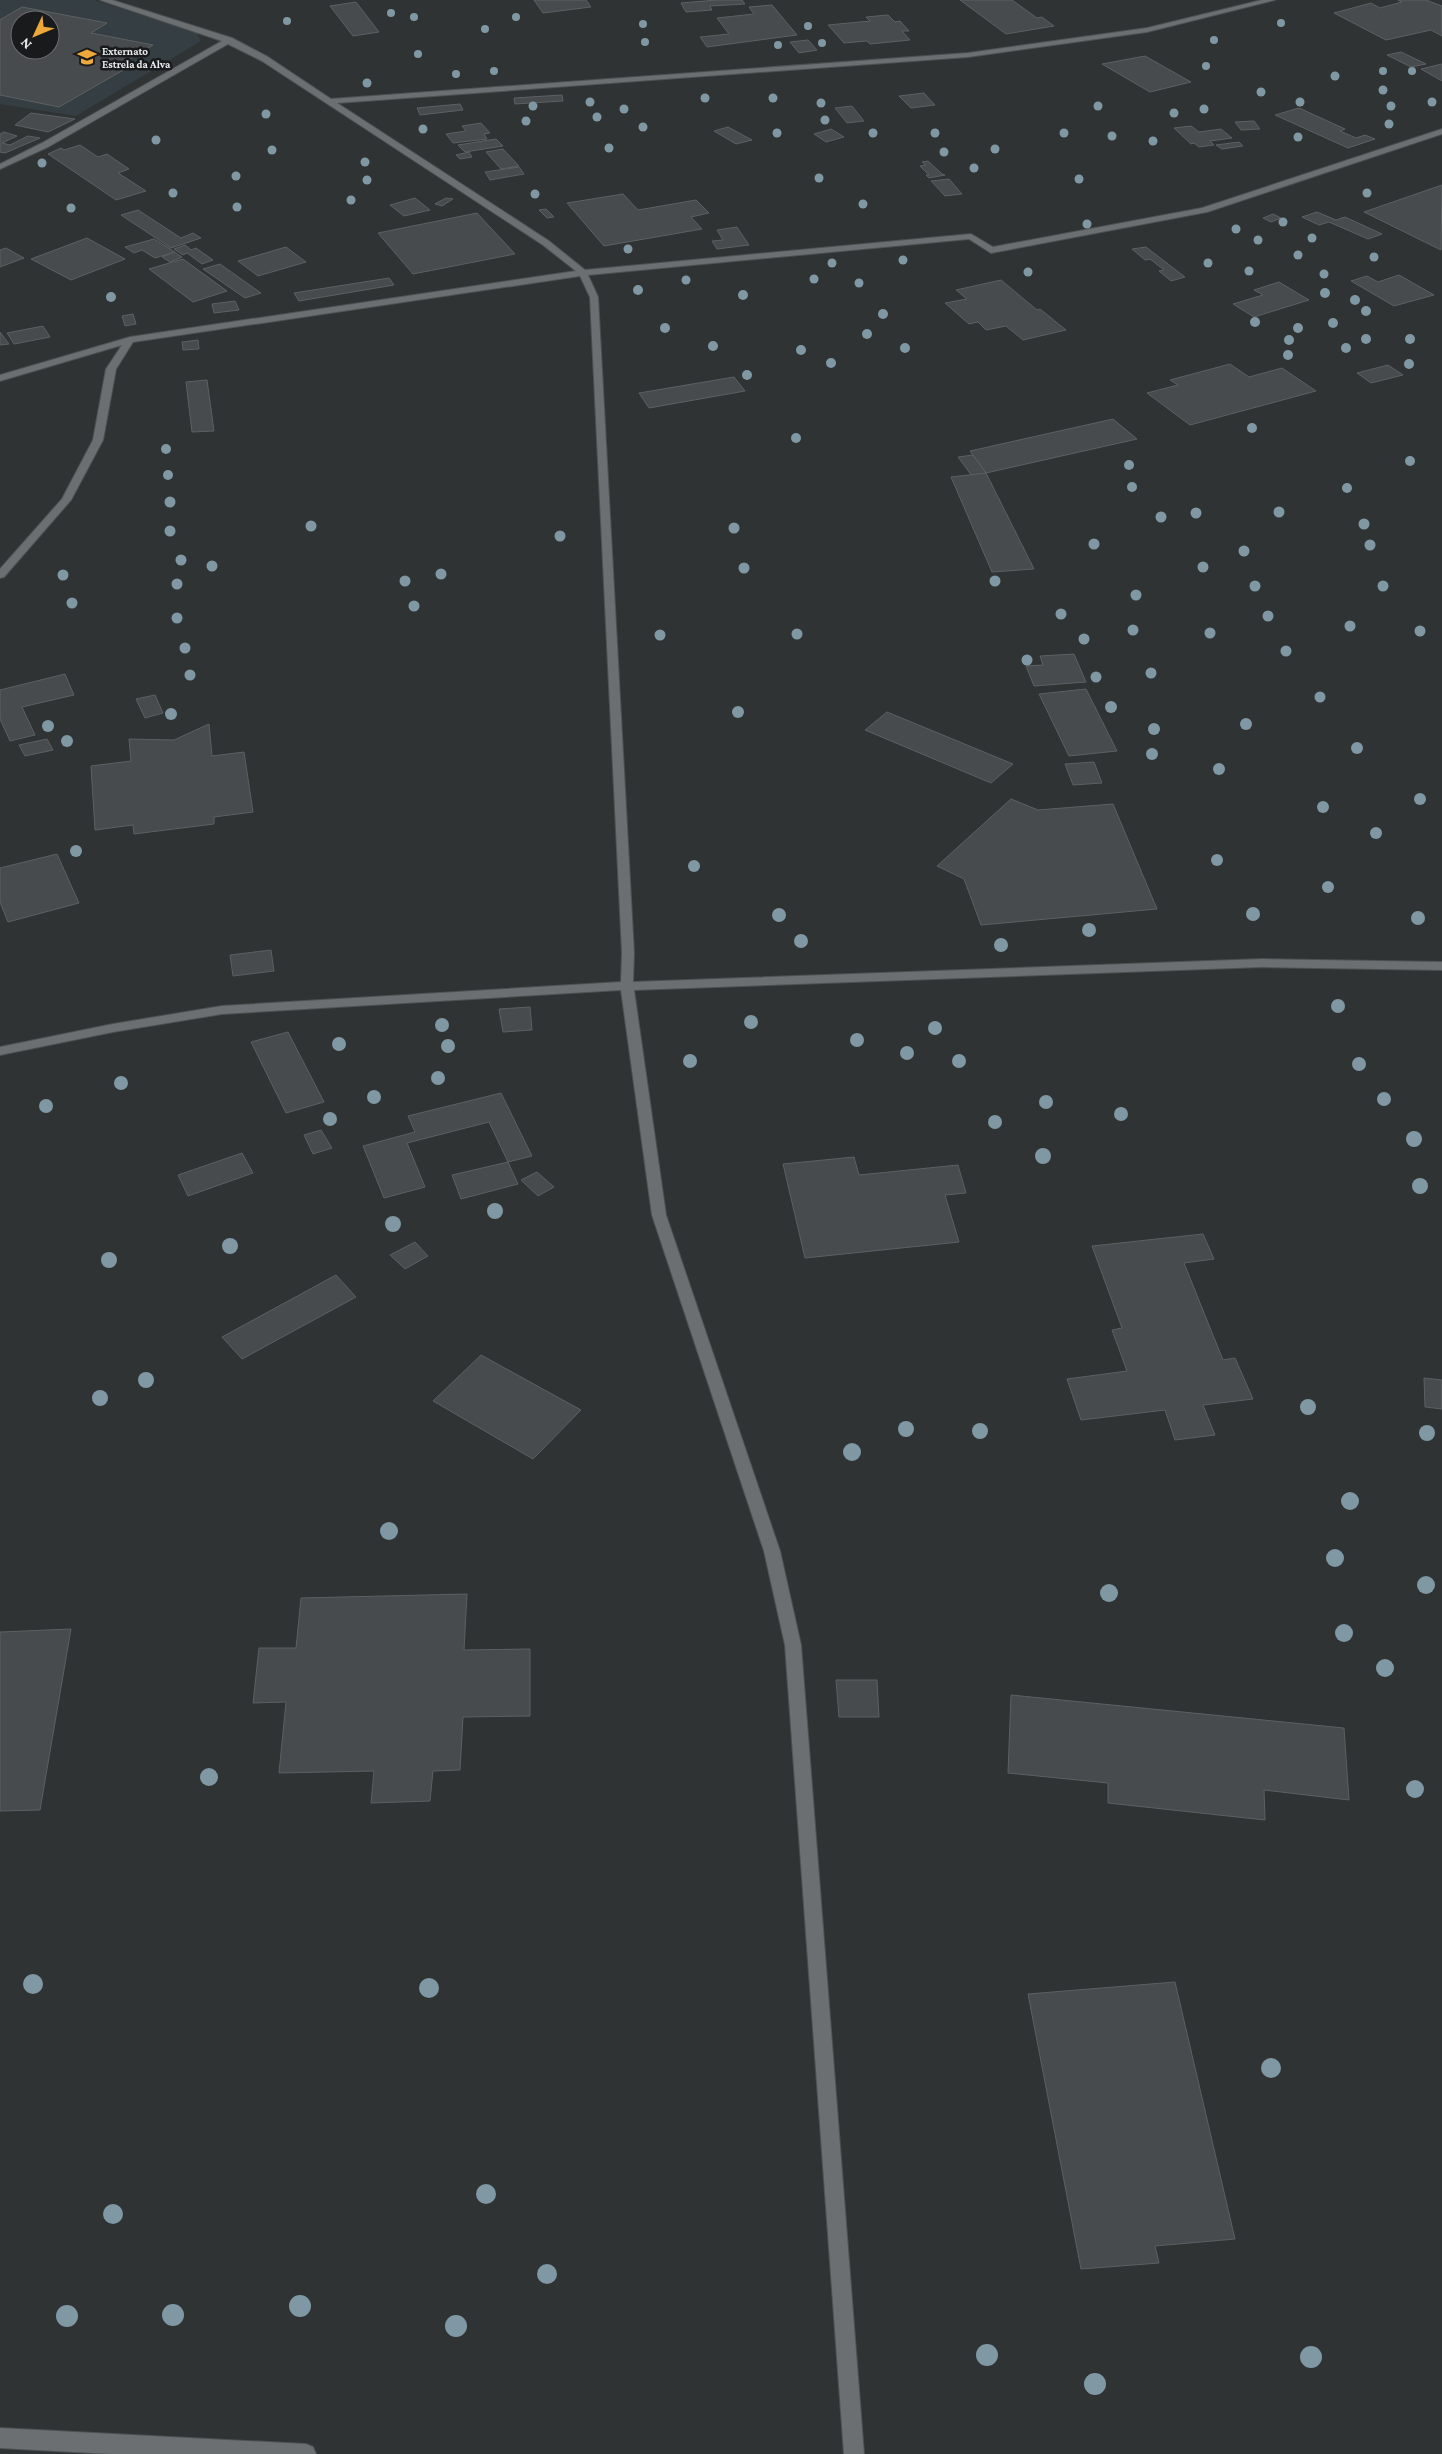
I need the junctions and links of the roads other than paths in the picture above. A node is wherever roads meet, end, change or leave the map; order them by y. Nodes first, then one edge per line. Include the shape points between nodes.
1 (104, 0) edge
2 (1248, 0) edge
3 (1271, 0) edge
4 (1257, 4) junction
5 (228, 40) junction
6 (332, 101) junction
7 (1442, 131) edge
8 (0, 167) edge
9 (583, 273) junction
10 (130, 340) junction
11 (0, 378) edge
12 (0, 575) edge
13 (1442, 966) edge
14 (627, 986) junction
15 (0, 1051) edge
16 (0, 2438) edge
17 (306, 2454) edge
18 (854, 2454) edge

1 - 5 street
2 - 4 street
3 - 4 street
4 - 6 street via 1147,30 968,55
5 - 6 street
5 - 8 street via 45,145
6 - 9 street via 546,243
7 - 9 street via 1204,210 991,250 971,236
9 - 10 street
9 - 14 street via 594,297 628,953
10 - 11 street
10 - 12 street via 110,369 98,440 66,500
13 - 14 street via 1262,963
14 - 15 street via 222,1010
14 - 18 street via 659,1215 772,1551 793,1645
16 - 17 street

